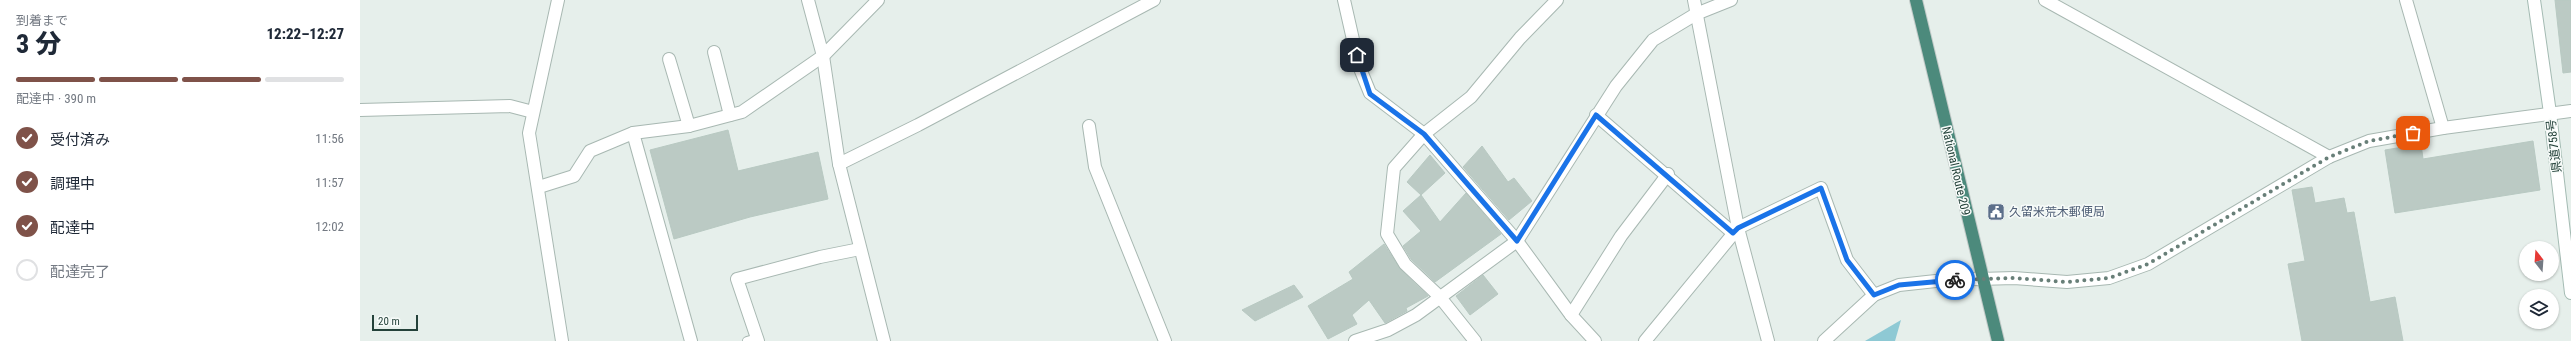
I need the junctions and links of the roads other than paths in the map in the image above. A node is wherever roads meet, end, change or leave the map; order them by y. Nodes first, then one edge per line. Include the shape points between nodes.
1 (558, 0) edge
2 (808, 0) edge
3 (878, 0) edge
4 (1154, 0) edge
5 (1344, 0) edge
6 (1557, 0) edge
7 (1694, 0) edge
8 (1731, 0) edge
9 (1916, 0) edge
10 (2045, 0) edge
11 (2406, 0) edge
12 (2534, 0) edge
13 (1696, 14) junction
14 (714, 52) dead end
15 (823, 56) junction
16 (669, 59) dead end
17 (360, 110) edge
18 (2571, 111) edge
19 (533, 112) junction
20 (2550, 113) junction
21 (730, 114) junction
22 (1596, 115) junction
23 (690, 126) junction
24 (1089, 126) dead end
25 (2442, 128) junction
26 (633, 133) junction
27 (1424, 134) junction
28 (2329, 157) junction
29 (839, 164) junction
30 (1668, 174) junction
31 (539, 187) junction
32 (1736, 230) junction
33 (1517, 241) junction
34 (860, 249) junction
35 (1981, 279) junction
36 (2571, 293) edge
37 (1874, 295) junction
38 (1439, 296) junction
39 (1571, 315) junction
40 (1590, 339) edge
41 (754, 340) edge
42 (562, 341) edge
43 (691, 341) edge
44 (884, 341) edge
45 (1165, 341) edge
46 (1355, 341) edge
47 (1475, 341) edge
48 (1646, 341) edge
49 (1768, 341) edge
50 (1824, 341) edge
51 (1998, 341) edge

1 - 19 street
2 - 15 street
3 - 15 street
4 - 29 street
5 - 27 street via 1359,66 1370,94
6 - 27 street via 1520,38 1471,97
7 - 13 street
8 - 13 street
9 - 35 highway, National Route 209
10 - 28 street
11 - 25 street
12 - 20 street, 県道758号
13 - 22 street via 1653,40
13 - 32 street
14 - 21 street
15 - 21 street via 742,112
15 - 29 street
16 - 23 street
17 - 19 street via 510,106
18 - 20 street
19 - 31 street via 529,133
20 - 25 street
20 - 36 street, 県道758号
21 - 23 street
22 - 30 street
22 - 33 street
23 - 26 street
24 - 45 street via 1095,166
25 - 28 street via 2369,141
26 - 31 street via 590,151 574,176
26 - 43 street
27 - 33 street
27 - 38 street via 1394,168 1387,234 1405,264
28 - 35 street via 2148,264 2109,278 2067,282 2014,278
29 - 34 street
30 - 32 street
30 - 39 street via 1621,236
31 - 42 street
32 - 37 street via 1821,188 1847,260
32 - 48 street
32 - 49 street
33 - 38 street
33 - 39 street
34 - 41 street via 737,279
34 - 44 street
35 - 37 street via 1899,285
35 - 51 highway, National Route 209
37 - 50 street
38 - 46 street via 1416,315 1388,330
38 - 47 street
39 - 40 street

